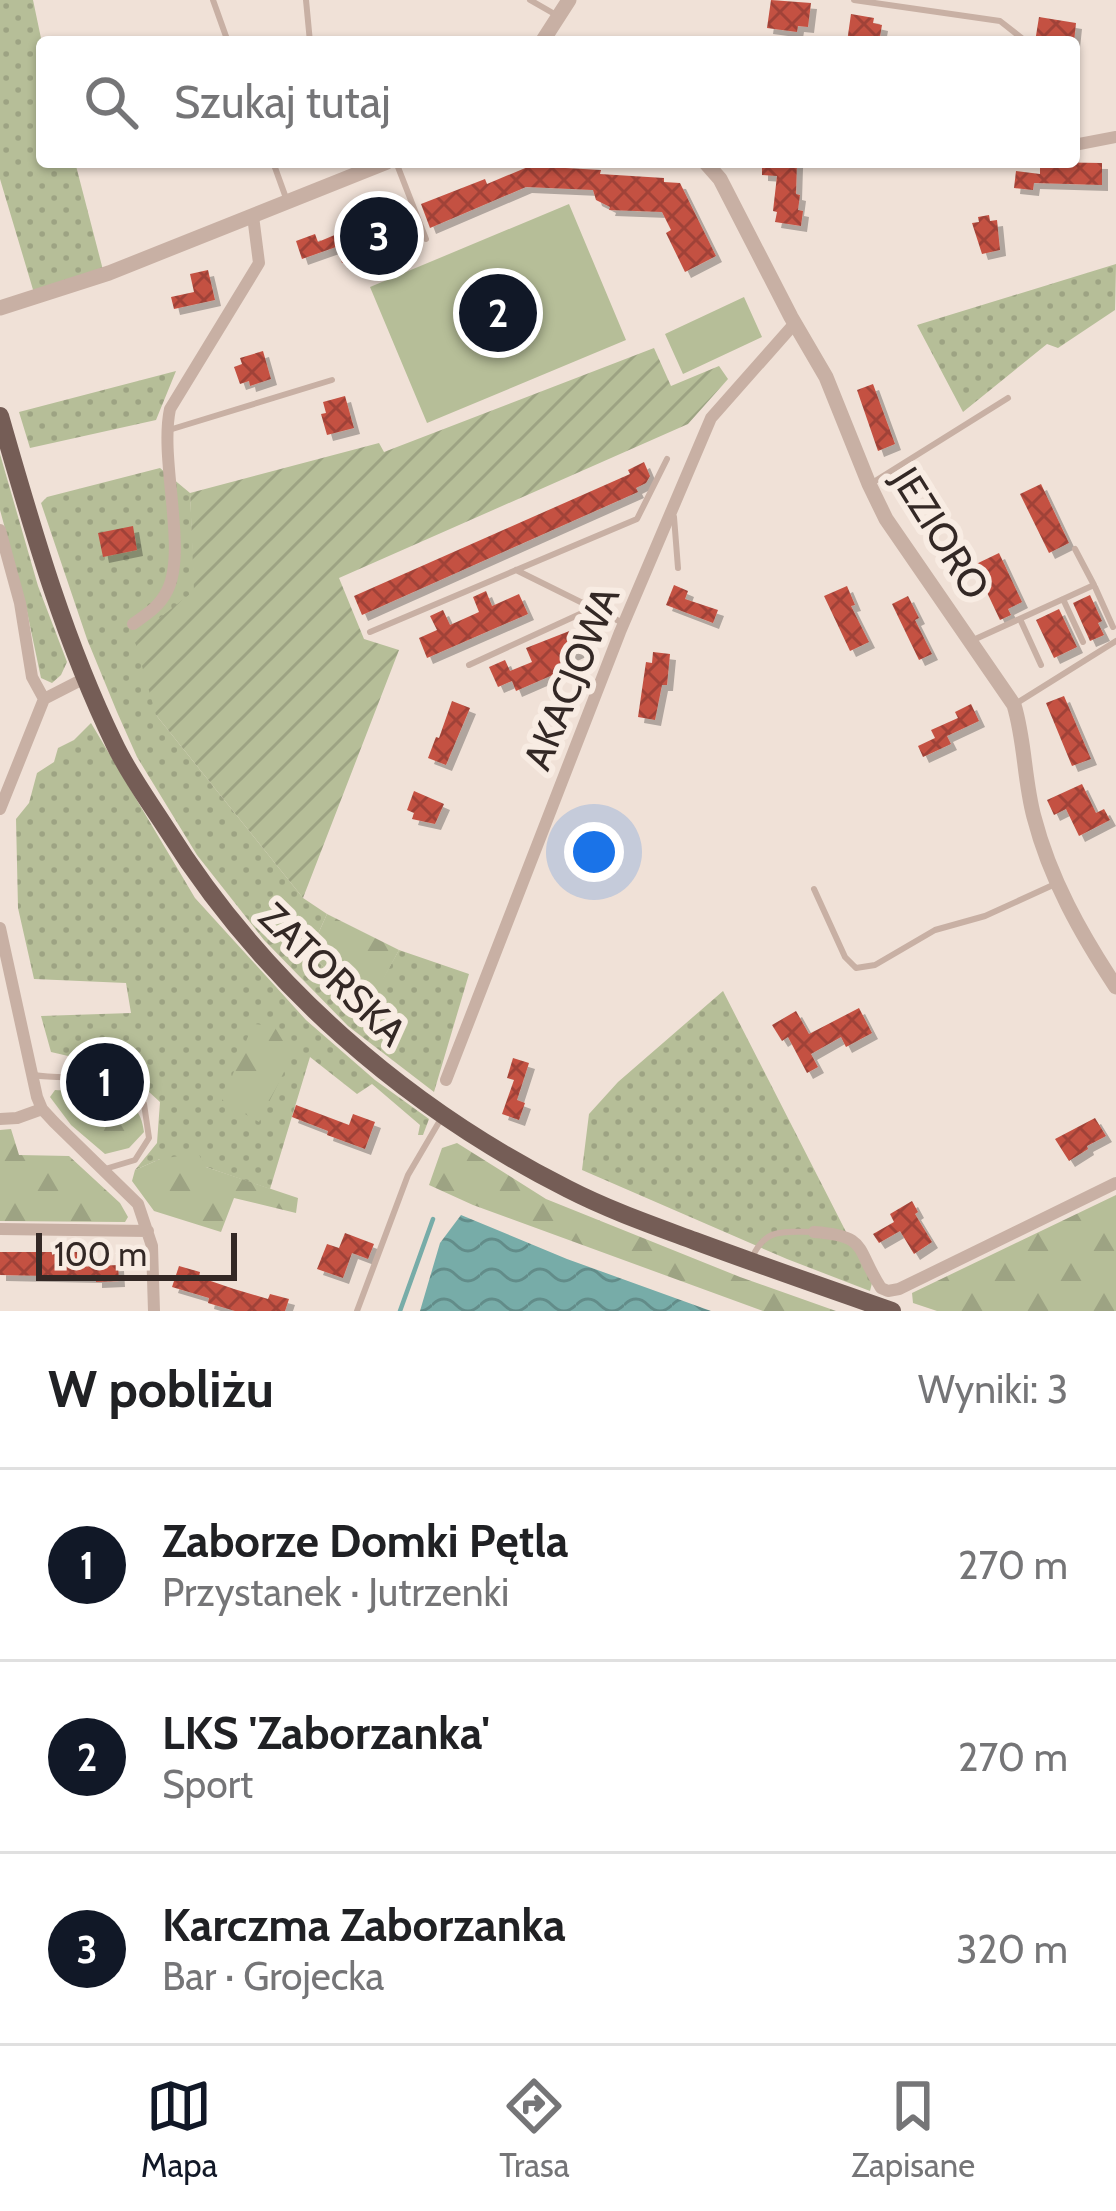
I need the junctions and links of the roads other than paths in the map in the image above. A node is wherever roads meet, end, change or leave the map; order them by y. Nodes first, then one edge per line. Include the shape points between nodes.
1 (213, 0) edge
2 (306, 0) edge
3 (530, 0) edge
4 (569, 0) edge
5 (854, 0) edge
6 (559, 17) junction
7 (226, 36) edge
8 (309, 36) edge
9 (546, 36) edge
10 (1019, 36) edge
11 (1115, 140) edge
12 (1080, 145) edge
13 (275, 168) edge
14 (340, 168) edge
15 (372, 168) edge
16 (398, 168) edge
17 (710, 168) edge
18 (345, 179) junction
19 (287, 201) junction
20 (254, 216) junction
21 (426, 239) dead end
22 (0, 308) edge
23 (795, 323) junction
24 (332, 380) dead end
25 (1008, 398) dead end
26 (0, 416) edge
27 (165, 431) junction
28 (667, 459) dead end
29 (869, 484) junction
30 (673, 506) junction
31 (0, 530) edge
32 (1075, 549) dead end
33 (678, 568) dead end
34 (516, 569) junction
35 (1094, 585) junction
36 (1063, 599) junction
37 (593, 608) junction
38 (1020, 619) junction
39 (624, 623) junction
40 (133, 624) dead end
41 (1114, 627) edge
42 (370, 632) dead end
43 (970, 641) junction
44 (1116, 641) edge
45 (1083, 642) dead end
46 (470, 665) dead end
47 (1041, 665) dead end
48 (85, 678) junction
49 (44, 699) junction
50 (1014, 705) junction
51 (0, 809) edge
52 (1057, 885) junction
53 (814, 889) dead end
54 (0, 928) edge
55 (1116, 987) edge
56 (32, 1075) junction
57 (446, 1079) dead end
58 (42, 1109) junction
59 (443, 1115) junction
60 (0, 1119) edge
61 (102, 1171) junction
62 (1116, 1183) edge
63 (0, 1229) edge
64 (148, 1231) junction
65 (814, 1232) joint
66 (750, 1261) junction
67 (154, 1311) edge
68 (357, 1311) edge
69 (892, 1311) edge

1 - 7 lane
2 - 8 lane
3 - 6 lane
4 - 6 street
5 - 10 lane via 1000,21
6 - 9 street
11 - 12 street
13 - 19 lane
14 - 18 lane
15 - 18 street
16 - 21 lane
17 - 23 street, JEZIORO
18 - 19 street
19 - 20 street
20 - 22 street
20 - 27 street via 259,263 170,409
23 - 29 street, JEZIORO
23 - 30 street, AKACJOWA via 711,418
24 - 27 lane
25 - 29 lane
26 - 48 main road, ZATORSKA
27 - 40 street via 175,556 155,609
28 - 34 lane via 637,519
29 - 43 street, JEZIORO
30 - 33 lane
30 - 39 street, AKACJOWA
31 - 49 street
32 - 35 lane
34 - 37 lane
34 - 42 lane
35 - 36 lane
35 - 41 lane
36 - 38 lane
36 - 45 lane
37 - 39 lane
37 - 46 lane
38 - 43 lane
38 - 47 lane
39 - 57 street, AKACJOWA
43 - 50 street, JEZIORO
44 - 50 lane
48 - 49 street
48 - 59 main road, ZATORSKA via 139,788 220,908 350,1044
49 - 51 street
50 - 52 street, JEZIORO via 1034,816
52 - 53 lane via 856,968
52 - 55 street, JEZIORO
54 - 56 street
56 - 58 street
56 - 61 lane via 122,1085 144,1104 149,1138 135,1160
58 - 60 street
58 - 61 street
59 - 66 main road, ZATORSKA via 568,1190
59 - 68 lane via 408,1175
61 - 64 street via 137,1204
62 - 65 street via 888,1291 854,1240
63 - 64 street
64 - 67 street
65 - 66 lane via 767,1236
66 - 69 main road, ZATORSKA

